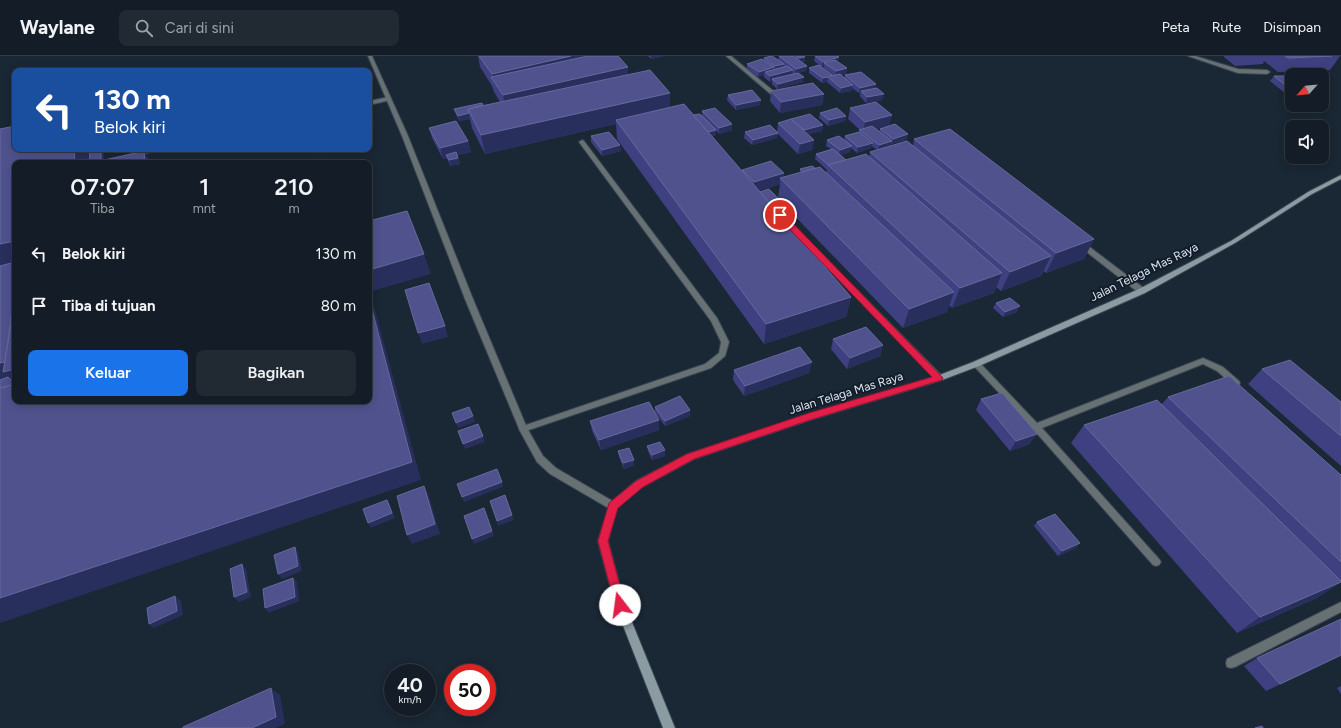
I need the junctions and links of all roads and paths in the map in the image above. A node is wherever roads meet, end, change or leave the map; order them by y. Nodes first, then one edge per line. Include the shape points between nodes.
1 (370, 56) edge
2 (728, 56) edge
3 (1190, 56) edge
4 (1267, 72) dead end
5 (775, 95) edge
6 (389, 99) junction
7 (372, 102) edge
8 (582, 142) dead end
9 (147, 152) edge
10 (130, 156) edge
11 (1341, 177) edge
12 (780, 215) edge
13 (1074, 238) edge
14 (1142, 291) junction
15 (976, 364) junction
16 (939, 378) junction
17 (1243, 390) edge
18 (1036, 427) junction
19 (523, 429) junction
20 (613, 506) junction
21 (1156, 562) dead end
22 (1341, 607) edge
23 (1231, 663) dead end
24 (669, 728) edge

1 - 6 street
2 - 5 street
3 - 4 street via 1238,71
6 - 7 street
6 - 19 street
8 - 19 street via 714,320 725,342 722,354 708,366
9 - 10 street
11 - 14 main road, Jalan Telaga Mas Raya via 1310,193 1232,242
12 - 16 street
13 - 14 street
14 - 15 main road, Jalan Telaga Mas Raya
15 - 16 main road, Jalan Telaga Mas Raya
15 - 18 street
16 - 20 main road, Jalan Telaga Mas Raya via 691,456 639,484
17 - 18 street via 1220,369 1203,361
18 - 21 street
19 - 20 street via 540,459 553,471
20 - 24 main road via 603,541 620,605
22 - 23 street

